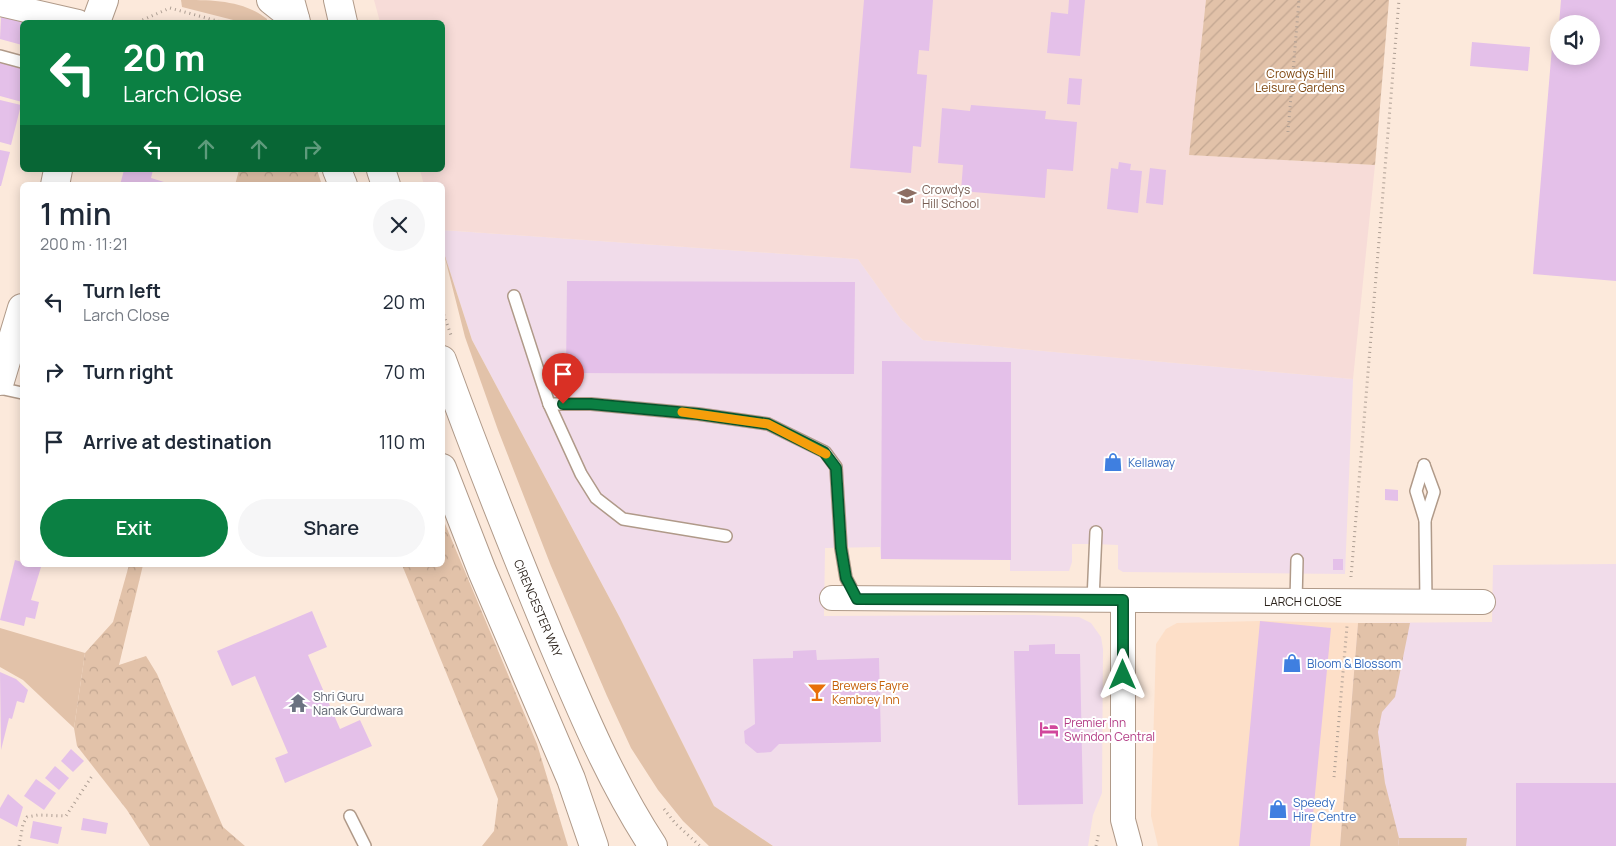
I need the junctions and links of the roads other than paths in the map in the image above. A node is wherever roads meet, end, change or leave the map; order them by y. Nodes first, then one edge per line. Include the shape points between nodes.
1 (104, 0) edge
2 (271, 0) edge
3 (338, 0) edge
4 (0, 4) edge
5 (294, 14) edge
6 (69, 20) edge
7 (97, 20) edge
8 (343, 20) edge
9 (0, 56) edge
10 (20, 61) edge
11 (514, 296) dead end
12 (20, 315) edge
13 (445, 368) edge
14 (0, 381) edge
15 (20, 392) edge
16 (549, 404) junction
17 (445, 476) edge
18 (1425, 520) dead end
19 (1096, 532) dead end
20 (726, 536) dead end
21 (1297, 560) dead end
22 (832, 598) dead end
23 (857, 599) junction
24 (1093, 600) junction
25 (1123, 600) junction
26 (1296, 601) junction
27 (1426, 602) junction
28 (1483, 602) dead end
29 (350, 816) dead end
30 (1123, 820) junction
31 (365, 846) edge
32 (594, 846) edge
33 (653, 846) edge
34 (1115, 846) edge
35 (1130, 846) edge

1 - 7 main road
2 - 5 main road
3 - 8 main road
4 - 6 street
9 - 10 lane
11 - 16 lane
12 - 14 main road
13 - 33 main road, CIRENCESTER WAY via 482,470 558,654 620,789
14 - 15 lane
16 - 20 lane via 581,474 596,498 623,519
16 - 23 lane via 630,407 768,424 824,452 836,468 841,548 846,578
17 - 32 main road via 568,771
18 - 27 lane
19 - 24 lane
21 - 26 lane
22 - 23 street, LARCH CLOSE
23 - 24 street, LARCH CLOSE
24 - 25 street, LARCH CLOSE
25 - 26 street, LARCH CLOSE
25 - 30 street
26 - 27 street, LARCH CLOSE
27 - 28 street, LARCH CLOSE
29 - 31 lane
30 - 34 street
30 - 35 street

